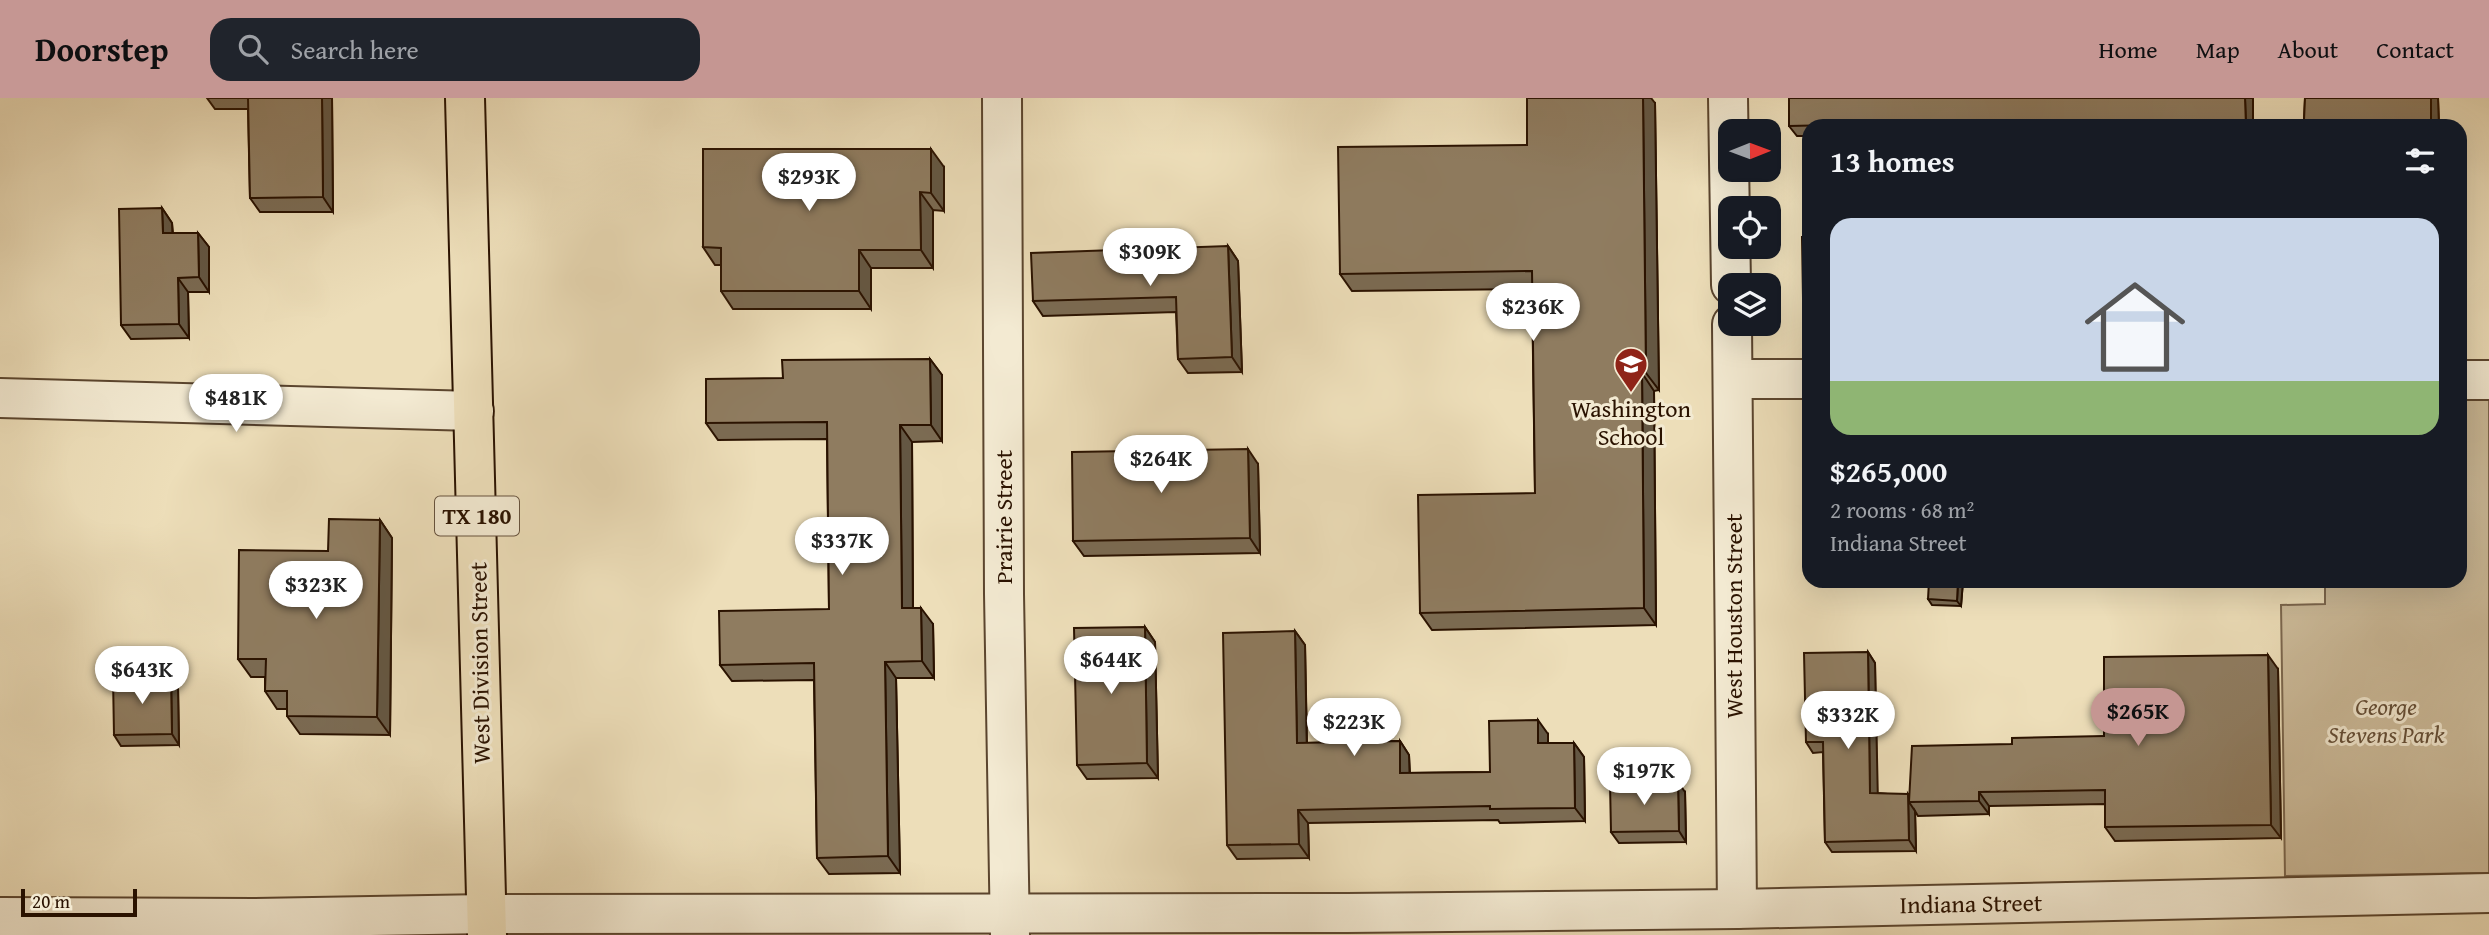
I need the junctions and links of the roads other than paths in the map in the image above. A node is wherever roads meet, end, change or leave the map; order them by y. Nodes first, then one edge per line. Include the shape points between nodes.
1 (465, 98) edge
2 (1002, 98) edge
3 (1728, 98) edge
4 (1731, 273) edge
5 (1732, 336) edge
6 (1733, 379) junction
7 (1802, 379) edge
8 (2467, 380) edge
9 (2489, 380) edge
10 (0, 398) edge
11 (474, 411) junction
12 (2489, 893) edge
13 (1737, 909) junction
14 (0, 917) edge
15 (1009, 924) edge
16 (1347, 924) edge
17 (486, 925) edge

1 - 11 main road, West Division Street / TX 180
2 - 15 street, Prairie Street
3 - 4 street
5 - 6 street, West Houston Street
6 - 7 street
6 - 13 street, West Houston Street
8 - 9 street
10 - 11 street
11 - 17 main road, West Division Street / TX 180
12 - 13 street, Indiana Street
13 - 16 street, Indiana Street
14 - 17 street, Indiana Street
15 - 16 street, Indiana Street
15 - 17 street, Indiana Street

